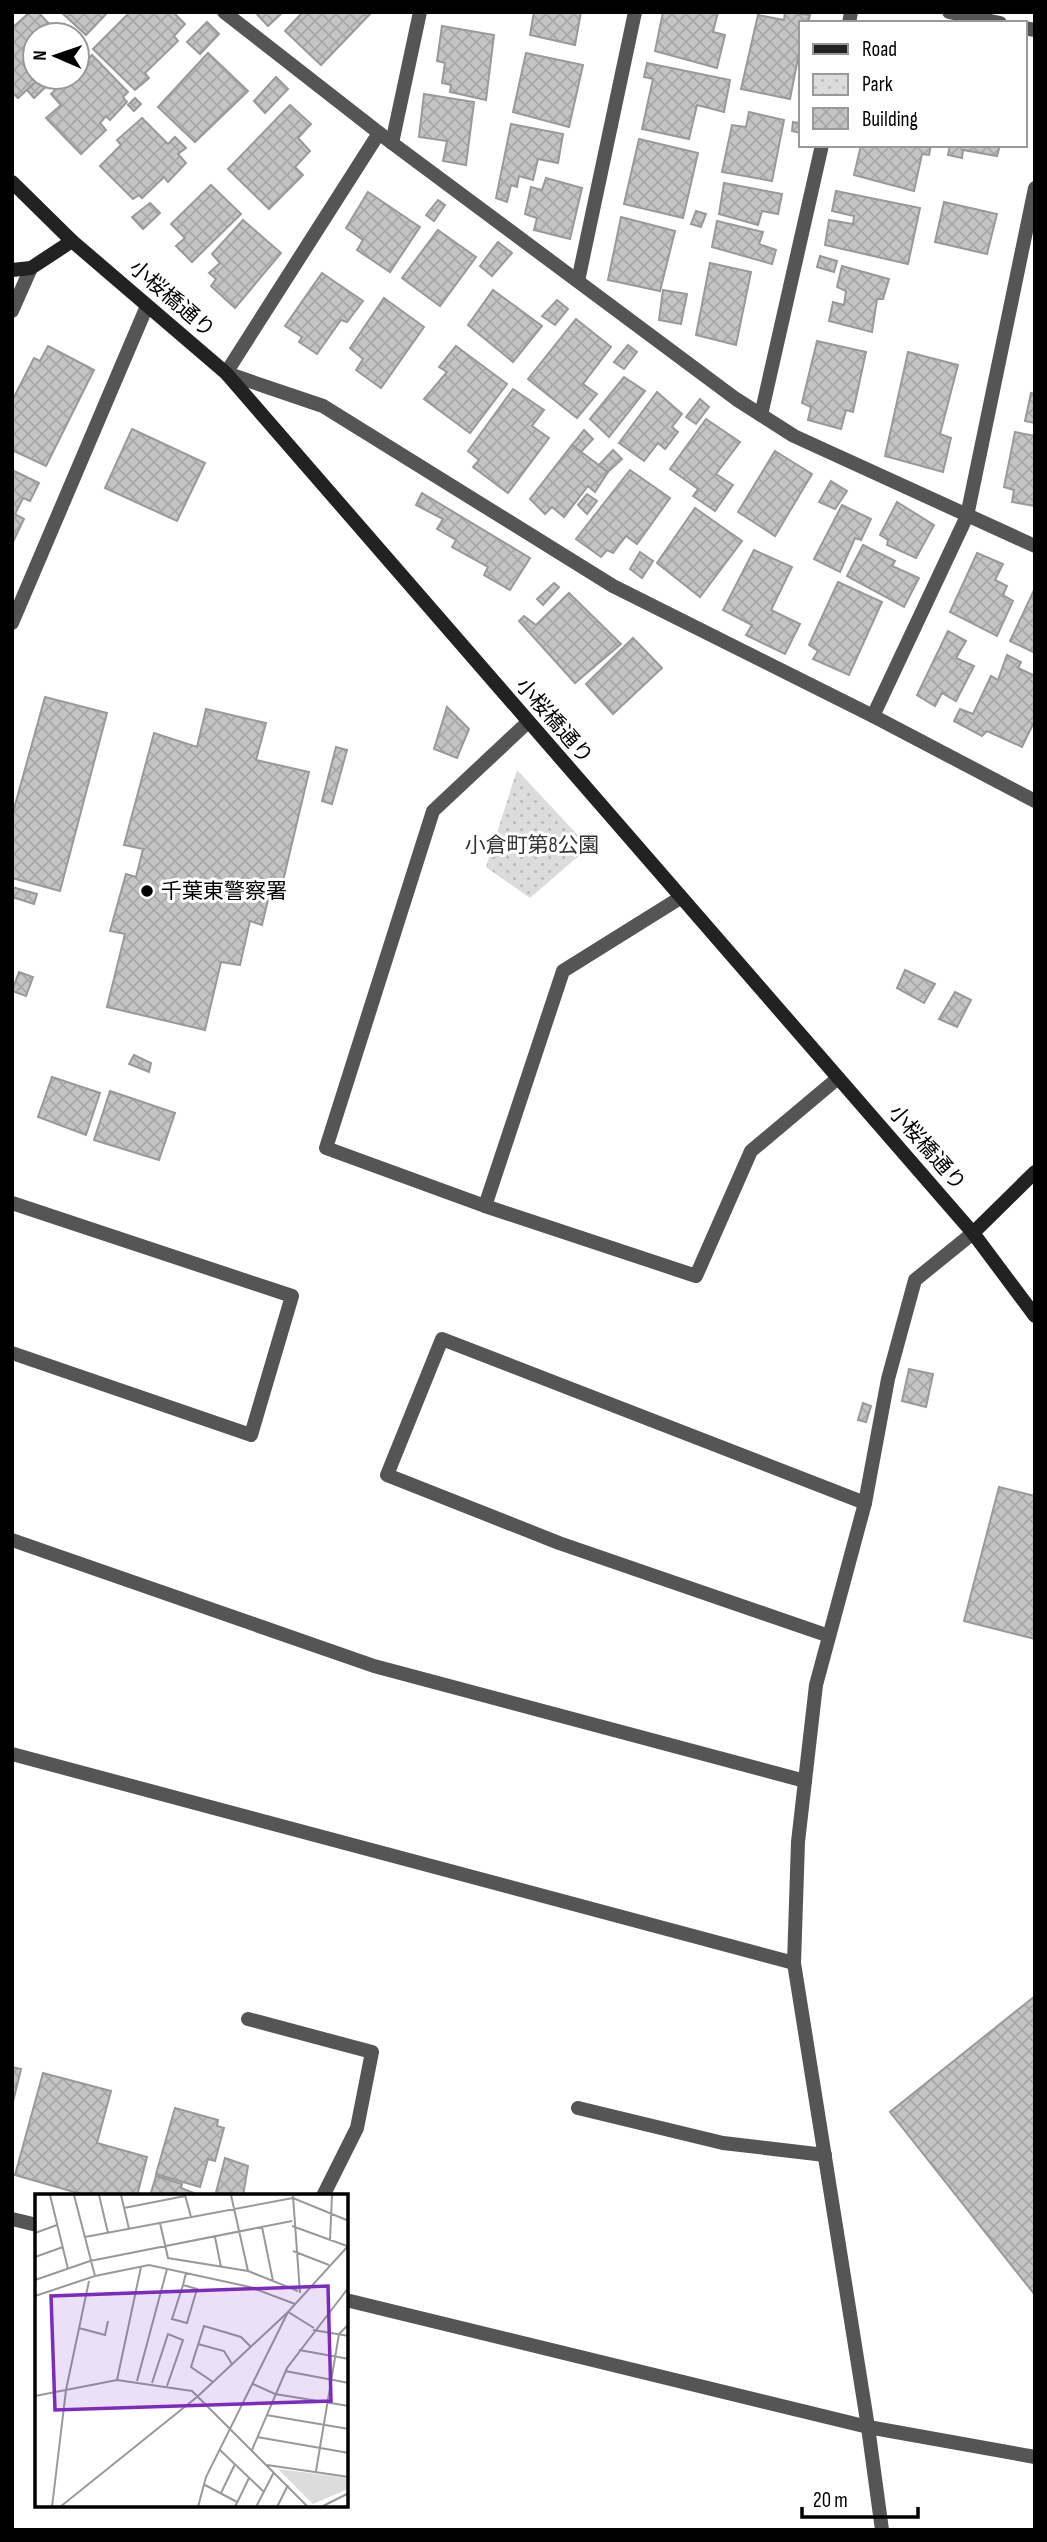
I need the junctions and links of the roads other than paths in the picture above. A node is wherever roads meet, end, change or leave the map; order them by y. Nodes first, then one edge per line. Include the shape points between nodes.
1 (224, 12) edge
2 (420, 12) edge
3 (635, 12) edge
4 (949, 12) edge
5 (991, 21) edge
6 (379, 133) junction
7 (393, 143) junction
8 (822, 147) edge
9 (12, 182) edge
10 (1035, 188) edge
11 (72, 241) junction
12 (32, 268) junction
13 (12, 270) edge
14 (578, 281) junction
15 (147, 306) junction
16 (12, 312) edge
17 (226, 373) junction
18 (761, 415) junction
19 (967, 516) junction
20 (1035, 546) edge
21 (12, 623) edge
22 (873, 716) junction
23 (528, 722) junction
24 (1035, 801) edge
25 (680, 898) junction
26 (838, 1078) junction
27 (1035, 1172) edge
28 (12, 1203) edge
29 (485, 1206) junction
30 (973, 1233) junction
31 (1035, 1316) edge
32 (12, 1353) edge
33 (865, 1503) junction
34 (12, 1540) edge
35 (829, 1636) junction
36 (12, 1754) edge
37 (805, 1780) junction
38 (794, 1963) junction
39 (248, 2019) dead end
40 (578, 2108) dead end
41 (825, 2155) junction
42 (324, 2194) edge
43 (12, 2219) edge
44 (35, 2225) edge
45 (348, 2300) edge
46 (868, 2427) junction
47 (1035, 2456) edge
48 (882, 2530) edge

1 - 6 street
2 - 7 street
3 - 14 street
4 - 5 street
6 - 7 street
6 - 17 street
7 - 14 street
8 - 18 street
9 - 11 street, 小桜橋通り
10 - 19 street
11 - 12 street
11 - 15 street, 小桜橋通り
12 - 13 street
12 - 16 street
14 - 18 street
15 - 17 street, 小桜橋通り
15 - 21 street
17 - 22 street via 323,406 613,586
17 - 23 street, 小桜橋通り
18 - 19 street via 794,436
19 - 20 street
19 - 22 street
22 - 24 street
23 - 25 street, 小桜橋通り
23 - 29 street via 433,811 326,1148
25 - 26 street, 小桜橋通り
25 - 29 street via 563,971
26 - 29 street via 751,1151 696,1276
26 - 30 street, 小桜橋通り
27 - 30 street
28 - 32 street via 292,1296 251,1435
30 - 31 street, 小桜橋通り
30 - 33 street via 915,1280 888,1379
33 - 35 street
33 - 35 street via 442,1339 387,1475 559,1543
34 - 37 street via 374,1666
35 - 37 street via 816,1685
36 - 38 street
37 - 38 street
38 - 41 street
39 - 42 street via 372,2052 357,2128
40 - 41 street via 723,2143
41 - 46 street
43 - 44 street
45 - 46 street
46 - 47 street
46 - 48 street

